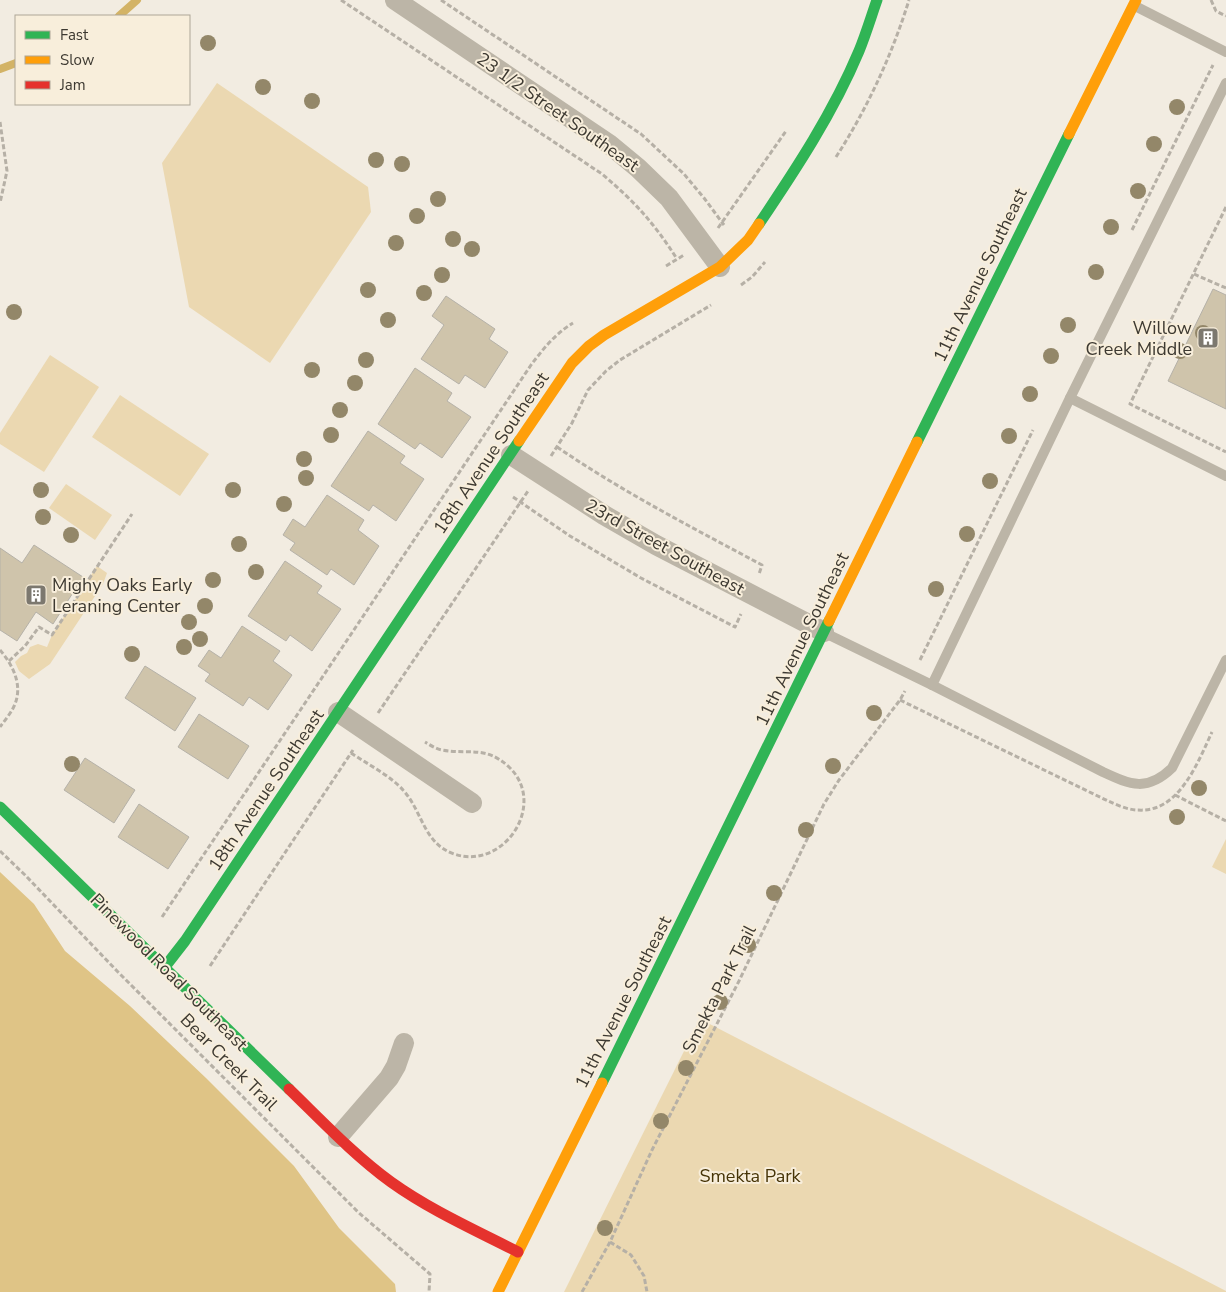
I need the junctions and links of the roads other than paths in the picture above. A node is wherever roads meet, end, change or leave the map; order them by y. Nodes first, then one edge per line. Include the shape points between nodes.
1 (396, 0) edge
2 (877, 0) edge
3 (1130, 2) edge
4 (1226, 52) edge
5 (1226, 83) edge
6 (720, 267) junction
7 (1070, 398) junction
8 (511, 455) junction
9 (1226, 476) edge
10 (824, 632) junction
11 (1226, 660) edge
12 (932, 685) junction
13 (338, 712) junction
14 (472, 803) dead end
15 (0, 807) edge
16 (164, 968) junction
17 (404, 1043) dead end
18 (338, 1137) junction
19 (518, 1252) junction
20 (498, 1292) edge

1 - 6 street, 23 1/2 Street Southeast via 601,139 638,168 669,198
2 - 6 street, 18th Avenue Southeast via 848,76 807,150 748,240
3 - 4 lane
3 - 10 street, 11th Avenue Southeast
5 - 7 lane
6 - 8 street, 18th Avenue Southeast via 589,346 572,363
7 - 9 lane
7 - 12 lane
8 - 10 street, 23rd Street Southeast via 656,545
8 - 13 street, 18th Avenue Southeast
10 - 12 lane
10 - 19 street, 11th Avenue Southeast
11 - 12 lane via 1172,768 1161,778 1148,783 1122,781 1102,772
13 - 14 street
13 - 16 street, 18th Avenue Southeast
15 - 16 street, Pinewood Road Southeast
16 - 18 street, Pinewood Road Southeast
17 - 18 street via 388,1078
18 - 19 street, Pinewood Road Southeast via 397,1185
19 - 20 street, 11th Avenue Southeast

